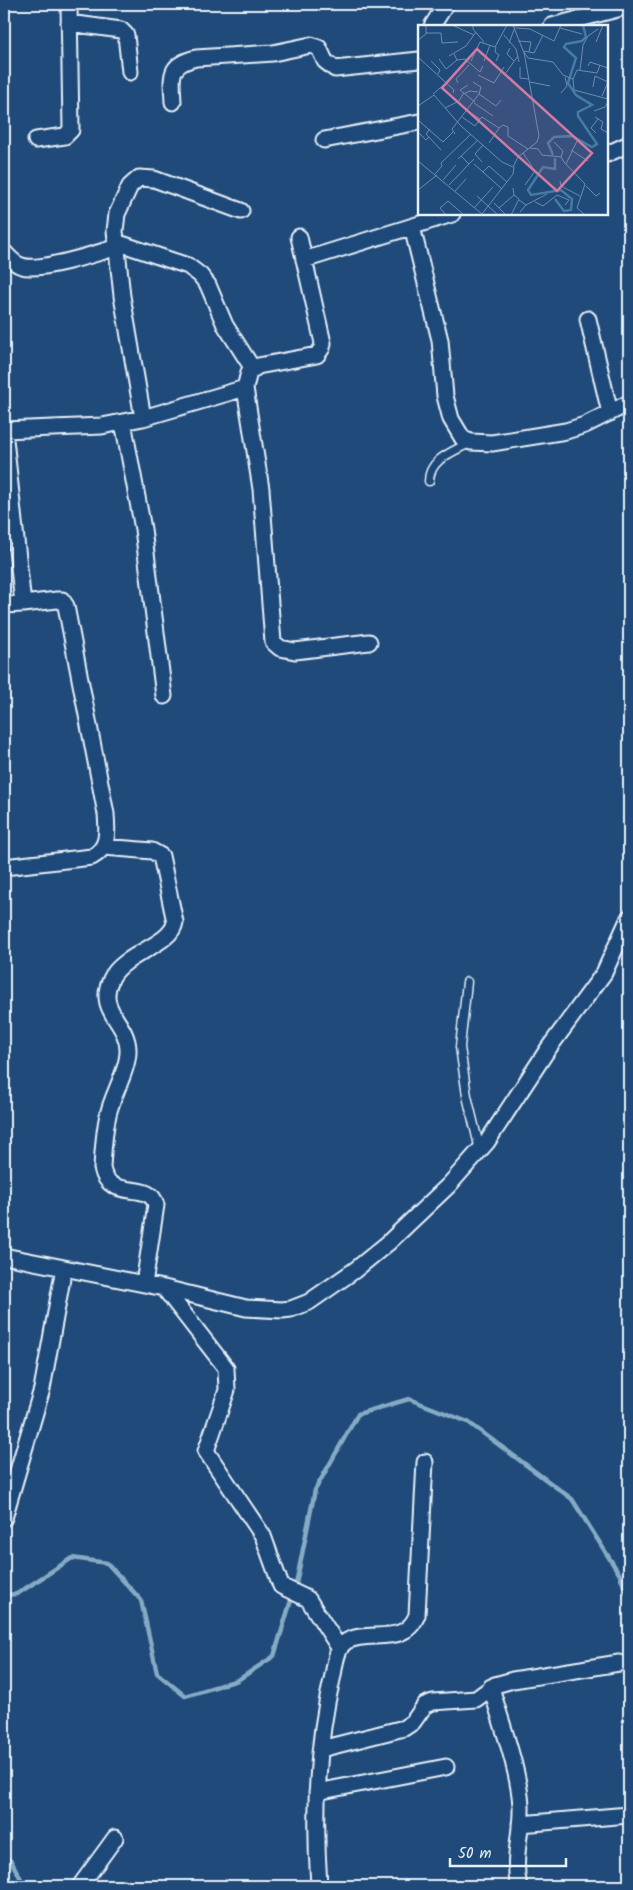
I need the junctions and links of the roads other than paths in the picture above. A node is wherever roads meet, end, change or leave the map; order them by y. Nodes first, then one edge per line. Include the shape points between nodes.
1 (69, 4) edge
2 (446, 4) edge
3 (629, 6) edge
4 (69, 23) junction
5 (433, 25) edge
6 (556, 25) edge
7 (418, 57) edge
8 (130, 72) dead end
9 (173, 102) dead end
10 (418, 122) edge
11 (36, 140) dead end
12 (324, 140) dead end
13 (629, 144) edge
14 (608, 154) edge
15 (242, 211) dead end
16 (449, 215) edge
17 (412, 227) junction
18 (299, 236) dead end
19 (117, 245) junction
20 (4, 252) edge
21 (304, 260) junction
22 (588, 319) dead end
23 (253, 368) junction
24 (245, 388) junction
25 (629, 403) edge
26 (610, 412) junction
27 (143, 418) junction
28 (122, 422) junction
29 (4, 430) edge
30 (471, 442) junction
31 (429, 481) dead end
32 (23, 604) junction
33 (4, 605) edge
34 (369, 642) dead end
35 (164, 696) dead end
36 (104, 847) junction
37 (4, 867) edge
38 (629, 918) edge
39 (467, 982) dead end
40 (480, 1150) junction
41 (4, 1256) edge
42 (64, 1268) junction
43 (144, 1284) junction
44 (164, 1288) junction
45 (425, 1462) dead end
46 (4, 1518) edge
47 (340, 1649) junction
48 (619, 1663) dead end
49 (491, 1688) junction
50 (320, 1749) junction
51 (446, 1767) dead end
52 (317, 1792) junction
53 (629, 1816) edge
54 (520, 1824) junction
55 (115, 1838) dead end
56 (80, 1886) edge
57 (319, 1886) edge
58 (519, 1886) edge

1 - 4 street
2 - 5 street
3 - 6 street
4 - 8 street via 121,30 126,35
4 - 11 street via 71,130 65,136
7 - 9 street via 335,69 328,65 319,48 311,45 272,53 196,58 174,69
10 - 12 street
13 - 14 street
15 - 19 street via 154,179 139,178 130,186 117,214
16 - 17 street
17 - 21 street
17 - 30 street via 440,340 445,396 451,420 459,435
18 - 21 street
19 - 20 street via 82,258 27,267 13,262
19 - 23 street via 188,266 200,275 208,285 225,325
19 - 27 street via 122,296
21 - 23 street via 322,348 317,354
22 - 26 street
23 - 24 street
24 - 27 street
24 - 34 street via 260,489 273,642 280,648 295,651
25 - 26 street
26 - 30 street via 584,426 566,431 492,443
27 - 28 street
28 - 29 street via 102,426
28 - 35 street via 143,529
29 - 32 street
30 - 31 lane via 435,463 429,470
32 - 33 street
32 - 36 street via 57,600 66,606 106,814 107,839
36 - 37 street via 92,856
36 - 43 street via 152,851 161,856 175,922 168,935 116,970 108,986 106,1003 128,1049 108,1114 102,1168 113,1187 147,1193 155,1199
38 - 40 street via 604,973
39 - 40 lane via 460,1047
40 - 44 street via 388,1243 355,1270 298,1307 282,1310 246,1308
41 - 42 street
42 - 43 street
42 - 46 street via 42,1389
43 - 44 street
44 - 47 street via 226,1368 227,1390 206,1451 263,1536 280,1586 308,1599
45 - 47 street via 414,1622 402,1632 349,1640
47 - 50 street via 323,1715
48 - 49 street via 513,1680
49 - 50 street via 476,1698 425,1705 413,1722 404,1728
49 - 54 street via 518,1784
50 - 52 street
51 - 52 street
52 - 57 street
53 - 54 street
54 - 58 street via 516,1867
55 - 56 street

